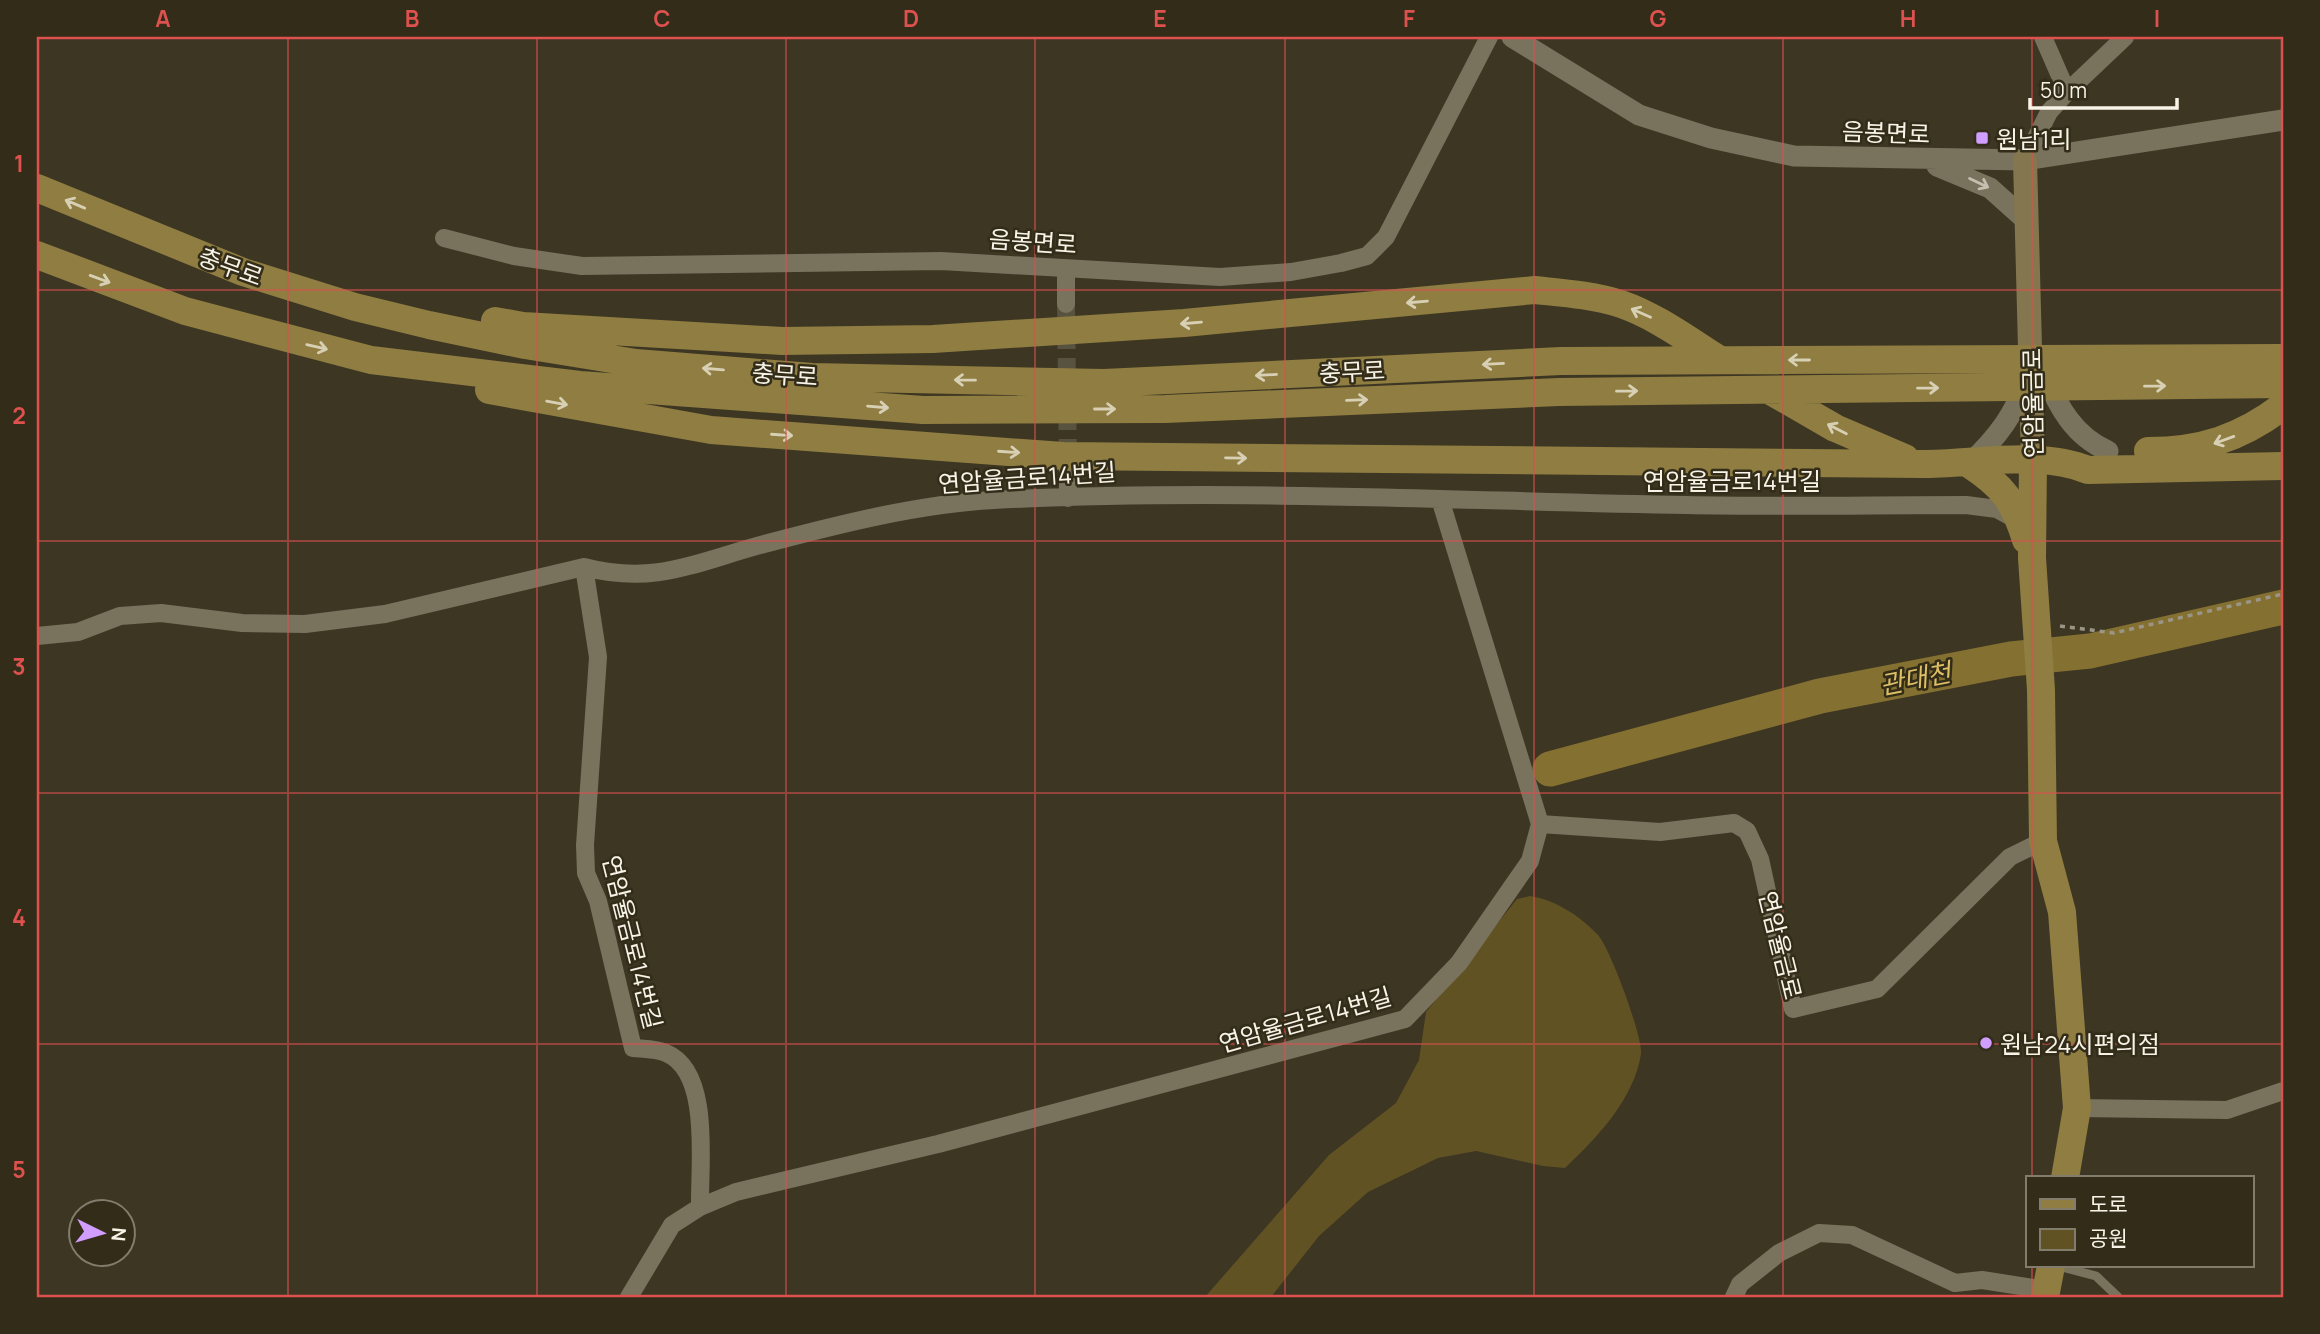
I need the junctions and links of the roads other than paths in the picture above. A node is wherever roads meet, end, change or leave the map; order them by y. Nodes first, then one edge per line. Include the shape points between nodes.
1 (1489, 37) edge
2 (1511, 37) edge
3 (2043, 37) edge
4 (2125, 37) edge
5 (2067, 92) junction
6 (2283, 120) edge
7 (1922, 160) junction
8 (2025, 160) junction
9 (37, 188) edge
10 (2026, 220) junction
11 (444, 237) dead end
12 (37, 255) edge
13 (1066, 270) junction
14 (275, 282) junction
15 (1066, 304) tunnel mouth
16 (2031, 340) junction
17 (2283, 358) edge
18 (371, 360) junction
19 (2032, 372) junction
20 (2283, 384) edge
21 (2283, 406) edge
22 (2108, 451) junction
23 (2033, 460) junction
24 (2067, 461) junction
25 (1922, 464) junction
26 (1969, 464) junction
27 (1068, 466) tunnel mouth
28 (2283, 466) edge
29 (1068, 498) junction
30 (1440, 499) junction
31 (2021, 522) junction
32 (2032, 558) junction
33 (584, 567) junction
34 (37, 636) edge
35 (1540, 824) junction
36 (2043, 841) junction
37 (2283, 1091) edge
38 (2077, 1108) junction
39 (2065, 1176) edge
40 (699, 1207) junction
41 (2050, 1280) edge
42 (629, 1297) edge
43 (1734, 1297) edge
44 (2118, 1297) edge

1 - 13 street, 음봉면로 via 1386,237 1367,256 1290,272 1220,276
2 - 7 street, 음봉면로 via 1639,115 1712,138 1794,156
3 - 5 street
4 - 5 street
5 - 8 street via 2049,112
6 - 8 street, 음봉면로
7 - 8 street, 음봉면로
7 -> 10 street via 1990,188
8 - 10 main road, 연암율금로
14 -> 9 main road, 충무로
10 - 16 main road, 연암율금로
11 - 13 street, 음봉면로 via 514,256 582,267 941,261
12 -> 18 main road, 충무로 via 185,311
13 - 15 street
17 -> 14 main road, 충무로 via 1561,361 1104,383 812,377 636,363 525,345 355,307
25 -> 14 main road via 1835,428 1653,318 1582,295 1535,290 1170,324 933,339 782,341 523,326
16 - 19 main road, 연암율금로
16 - 22 street via 2063,413 2082,435
18 -> 20 main road, 충무로 via 580,385 923,411 1165,409 1559,391
18 -> 25 main road via 507,395 711,430 1063,456
19 - 23 main road, 연암율금로
19 - 26 street via 2007,424
21 -> 22 main road via 2241,434 2200,448
22 - 24 main road via 2087,451
23 - 24 main road
23 - 26 main road
23 - 32 main road, 연암율금로
24 - 28 main road via 2088,470
25 - 26 main road
26 - 31 main road via 2011,499
27 - 29 street
29 - 30 street, 연암율금로14번길 via 1208,493
29 - 33 street, 연암율금로14번길 via 990,500 924,509 769,543 655,575 616,575
30 - 31 street, 연암율금로14번길 via 1966,505 1997,509
30 - 35 street
31 - 32 main road
32 - 36 main road, 연암율금로 via 2041,690
33 - 34 street, 연암율금로14번길 via 385,614 305,624 242,623 161,613 120,616 78,632
33 - 40 street, 연암율금로14번길 via 598,657 586,873 598,901 633,1048 667,1053 688,1070 698,1098
35 - 36 street, 연암율금로 via 1660,832 1734,823 1747,831 1760,859 1793,1009 1877,989 2010,856
35 - 40 street, 연암율금로14번길 via 1530,861 1459,963 1405,1019 938,1144 736,1192
36 - 38 main road via 2062,912
37 - 38 street via 2227,1110
38 - 39 main road
40 - 42 street, 연암율금로14번길 via 672,1225
41 - 43 street via 1955,1283 1852,1235 1819,1233 1779,1253 1740,1284
41 - 44 lane via 2096,1276

